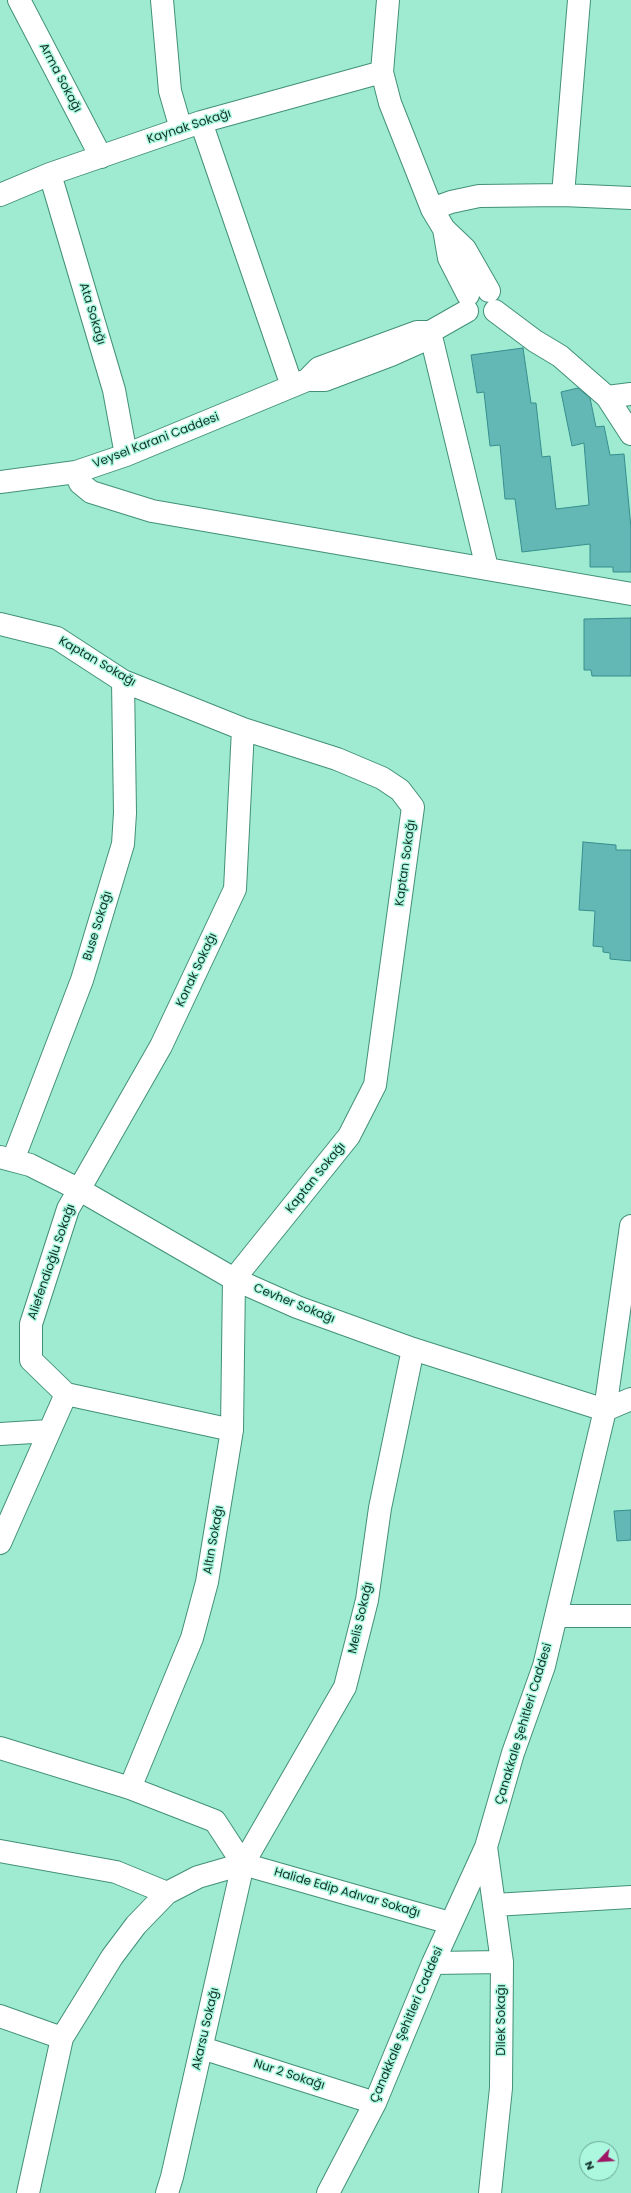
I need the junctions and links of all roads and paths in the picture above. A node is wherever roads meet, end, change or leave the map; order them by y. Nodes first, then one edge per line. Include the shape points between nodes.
1 (19, 0) edge
2 (162, 0) edge
3 (388, 0) edge
4 (579, 0) edge
5 (382, 72) junction
6 (191, 126) junction
7 (101, 157) junction
8 (50, 174) junction
9 (0, 195) edge
10 (563, 195) junction
11 (631, 198) edge
12 (432, 209) junction
13 (444, 229) junction
14 (489, 291) junction
15 (468, 303) junction
16 (495, 311) junction
17 (430, 332) junction
18 (299, 383) junction
19 (631, 394) edge
20 (607, 397) junction
21 (631, 434) edge
22 (126, 455) junction
23 (76, 472) junction
24 (0, 482) edge
25 (487, 568) junction
26 (631, 594) edge
27 (0, 624) edge
28 (123, 681) junction
29 (243, 729) junction
30 (7, 1158) edge
31 (80, 1190) junction
32 (631, 1226) edge
33 (234, 1279) junction
34 (413, 1349) junction
35 (66, 1394) junction
36 (631, 1399) edge
37 (605, 1410) junction
38 (232, 1430) junction
39 (49, 1431) junction
40 (0, 1434) edge
41 (0, 1543) edge
42 (556, 1616) junction
43 (631, 1616) edge
44 (0, 1748) edge
45 (130, 1788) junction
46 (486, 1848) junction
47 (0, 1851) edge
48 (243, 1864) junction
49 (167, 1893) junction
50 (631, 1897) edge
51 (494, 1905) junction
52 (450, 1923) junction
53 (502, 1962) junction
54 (433, 1963) junction
55 (0, 2016) edge
56 (62, 2038) junction
57 (202, 2048) junction
58 (375, 2103) junction
59 (28, 2193) edge
60 (167, 2193) edge
61 (328, 2193) edge
62 (490, 2193) edge

1 - 7 street, Arma Sokağı
2 - 6 street via 170,91
3 - 5 street
4 - 10 street
5 - 6 street, Kaynak Sokağı
5 - 12 street via 390,103
6 - 7 street, Kaynak Sokağı
6 - 18 street
7 - 8 street, Kaynak Sokağı
8 - 9 street, Kaynak Sokağı
8 - 22 street, Ata Sokağı via 114,390
10 - 11 street
10 - 12 street via 479,196
12 - 13 street
13 - 14 street via 465,248
13 - 15 street via 449,258
14 - 15 street via 478,288
14 - 16 street via 496,300
15 - 16 street via 475,319 481,320 492,316
15 - 17 street, Veysel Karani Caddesi
16 - 20 street via 560,356
17 - 18 street, Veysel Karani Caddesi via 417,332 319,368
17 - 25 street
18 - 22 street, Veysel Karani Caddesi
19 - 20 street
20 - 21 street
22 - 23 street, Veysel Karani Caddesi
23 - 24 street, Veysel Karani Caddesi
23 - 25 street via 80,483 91,492 152,511
25 - 26 street
27 - 28 street, Kaptan Sokağı via 57,638
28 - 29 street, Kaptan Sokağı
28 - 30 street, Buse Sokağı via 123,844 82,980
29 - 31 street, Konak Sokağı via 235,889 161,1046
29 - 33 street, Kaptan Sokağı via 337,759 382,778 400,790 414,807 375,1085 349,1136
30 - 31 street, Cevher Sokağı via 30,1165
31 - 33 street, Cevher Sokağı
31 - 35 street, Aliefendioğlu Sokağı via 68,1209 31,1324 31,1360
32 - 37 street, Çanakkale Şehitleri Caddesi
33 - 34 street, Cevher Sokağı via 297,1307
33 - 38 street, Altın Sokağı
34 - 37 street, Cevher Sokağı
34 - 48 street, Melis Sokağı via 380,1508 367,1600 345,1687
35 - 38 street
35 - 39 street
36 - 37 street
37 - 42 street, Çanakkale Şehitleri Caddesi
38 - 45 street, Altın Sokağı via 207,1582 192,1638
39 - 40 street
39 - 41 street
42 - 43 street
42 - 46 street, Çanakkale Şehitleri Caddesi via 544,1666 514,1753
44 - 45 street
45 - 48 street via 215,1820
46 - 51 street, Dilek Sokağı
46 - 52 street, Çanakkale Şehitleri Caddesi
47 - 49 street via 116,1872
48 - 49 street via 198,1877
48 - 52 street, Halide Edip Adıvar Sokağı
48 - 57 street, Akarsu Sokağı
49 - 56 street via 136,1925 112,1957
50 - 51 street
51 - 53 street, Dilek Sokağı
52 - 54 street, Çanakkale Şehitleri Caddesi
53 - 54 street
53 - 62 street, Dilek Sokağı via 501,2088
54 - 58 street, Çanakkale Şehitleri Caddesi
55 - 56 street
56 - 59 street
57 - 58 street, Nur 2 Sokağı
57 - 60 street, Akarsu Sokağı
58 - 61 street, Çanakkale Şehitleri Caddesi

